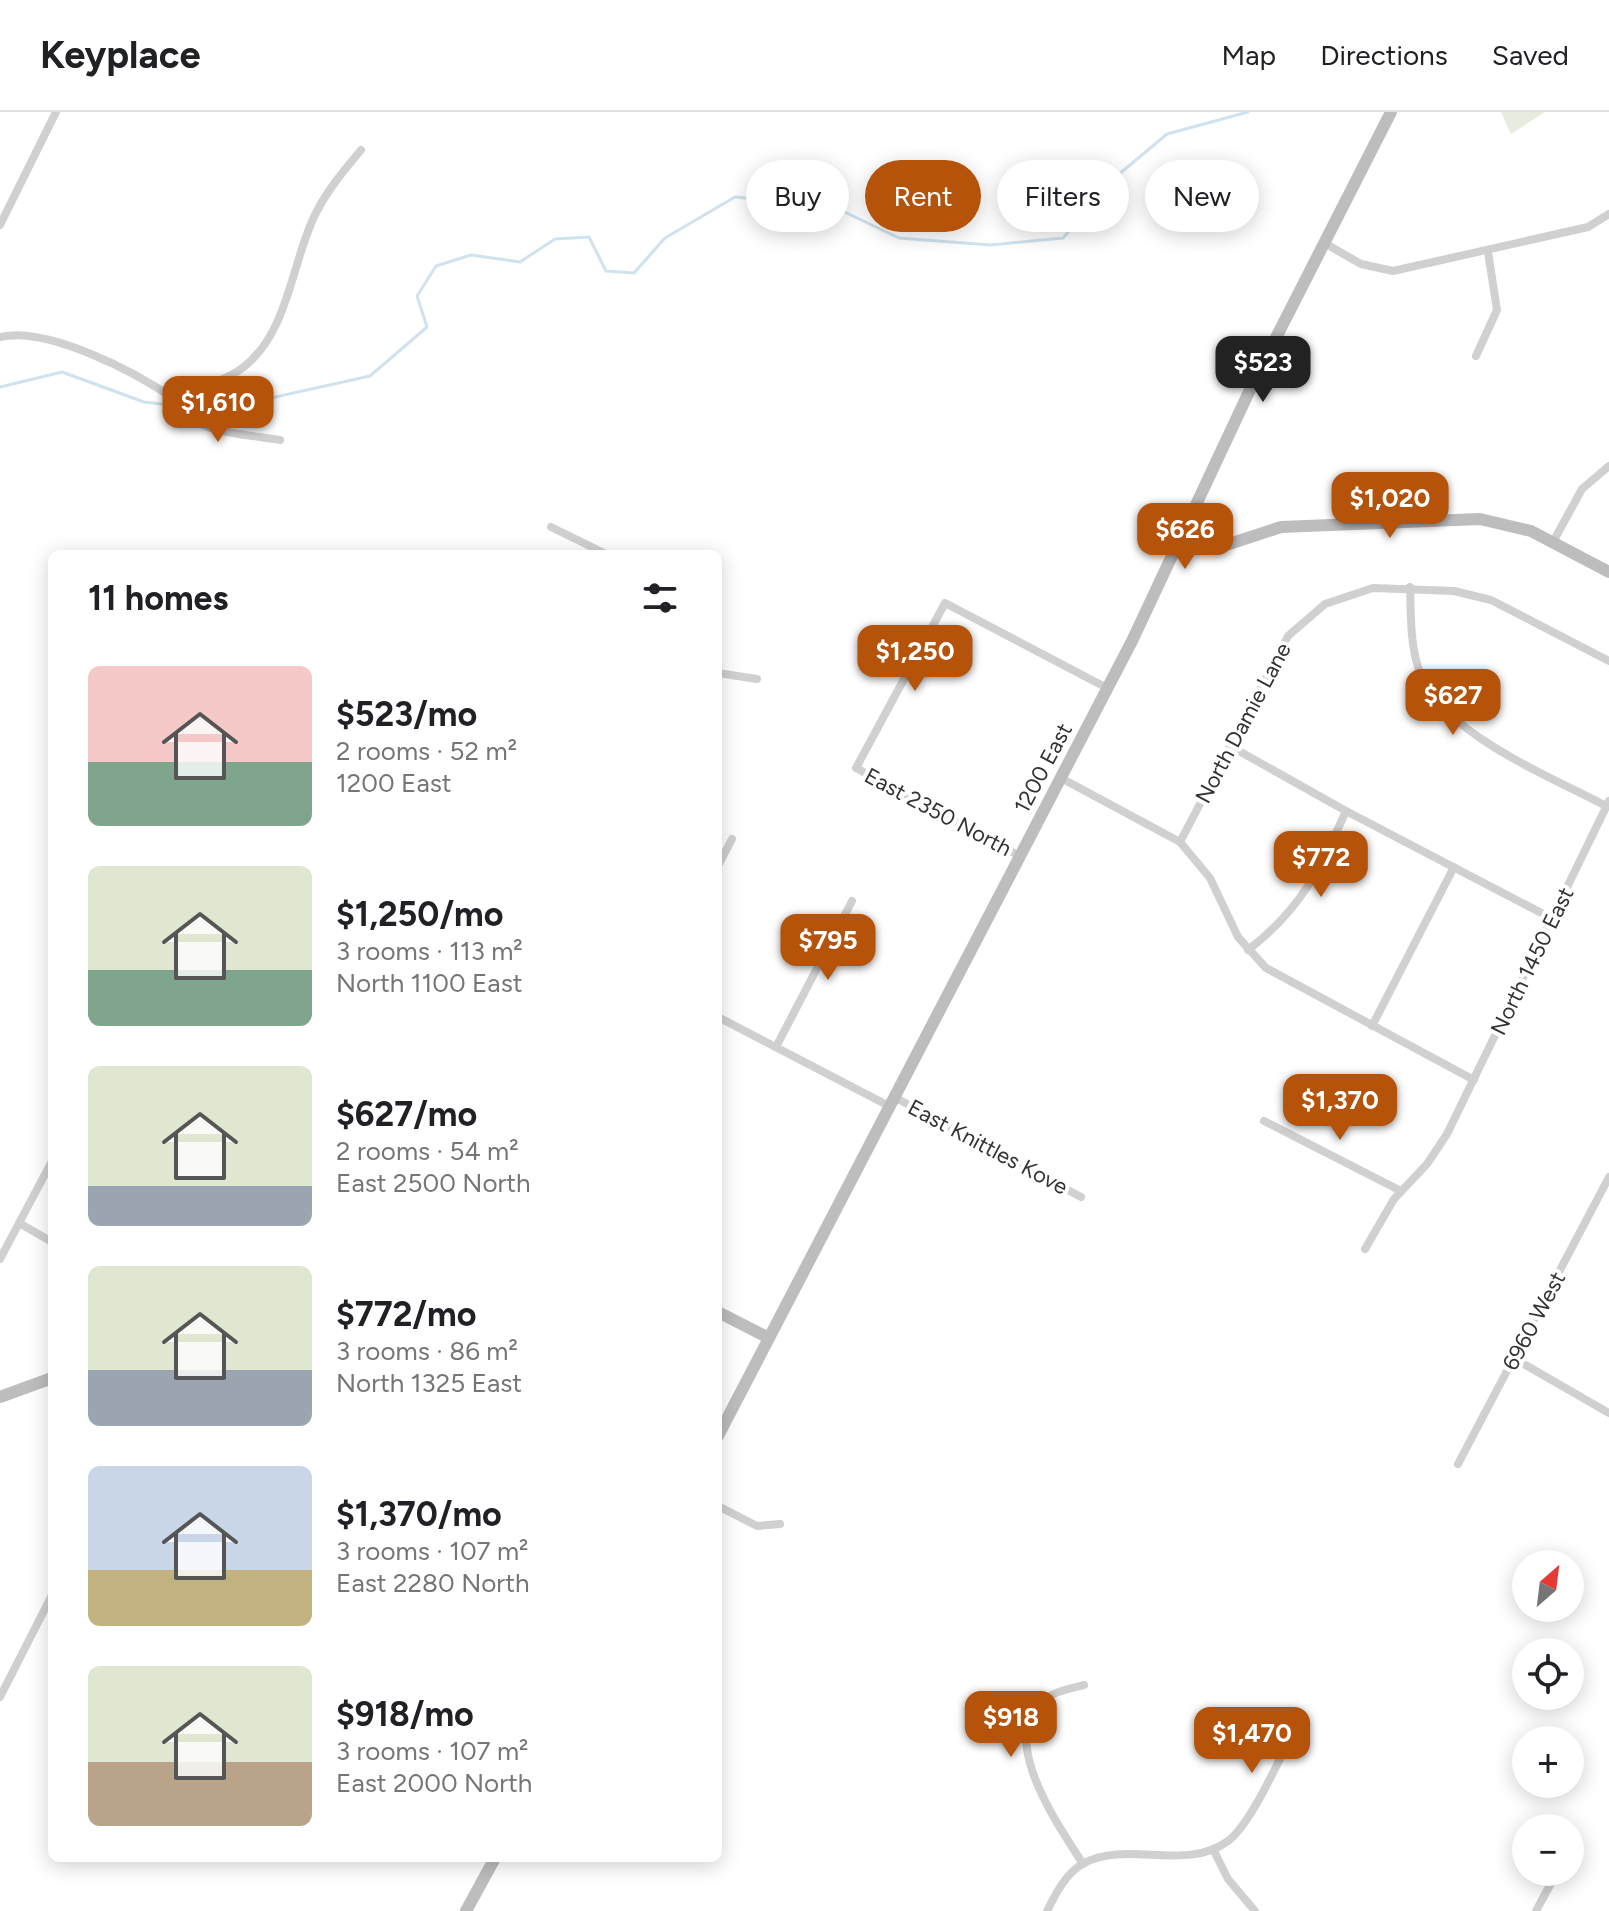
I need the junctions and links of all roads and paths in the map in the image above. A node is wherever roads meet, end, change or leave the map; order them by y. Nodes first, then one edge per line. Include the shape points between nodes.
1 (56, 112) edge
2 (1391, 112) edge
3 (361, 150) dead end
4 (1609, 214) edge
5 (0, 225) edge
6 (1326, 244) junction
7 (1488, 252) junction
8 (0, 337) edge
9 (1476, 356) dead end
10 (174, 399) junction
11 (280, 440) dead end
12 (1609, 466) edge
13 (551, 527) dead end
14 (1182, 534) junction
15 (1553, 542) junction
16 (598, 550) edge
17 (1609, 572) edge
18 (1410, 587) junction
19 (1609, 661) edge
20 (722, 674) edge
21 (757, 679) dead end
22 (1107, 688) junction
23 (1230, 746) junction
24 (1061, 778) junction
25 (1608, 804) edge
26 (1346, 811) junction
27 (732, 839) dead end
28 (1180, 842) junction
29 (1020, 856) junction
30 (722, 858) edge
31 (1454, 867) junction
32 (852, 901) dead end
33 (1553, 919) junction
34 (1248, 950) junction
35 (722, 1019) edge
36 (1372, 1026) junction
37 (776, 1047) junction
38 (1474, 1080) junction
39 (892, 1102) junction
40 (1264, 1121) dead end
41 (48, 1169) edge
42 (1609, 1177) edge
43 (1401, 1191) junction
44 (1081, 1197) dead end
45 (19, 1223) junction
46 (48, 1240) edge
47 (1365, 1249) dead end
48 (0, 1259) edge
49 (722, 1314) edge
50 (769, 1338) junction
51 (1515, 1359) junction
52 (48, 1379) edge
53 (0, 1397) edge
54 (1609, 1413) edge
55 (722, 1428) edge
56 (1458, 1464) dead end
57 (722, 1508) edge
58 (780, 1524) dead end
59 (48, 1612) edge
60 (1084, 1685) dead end
61 (0, 1697) edge
62 (1302, 1714) dead end
63 (1213, 1849) junction
64 (493, 1862) edge
65 (1083, 1864) junction
66 (1549, 1886) edge
67 (466, 1911) edge
68 (1047, 1911) edge
69 (1255, 1911) edge
70 (1536, 1911) edge

1 - 5 street
2 - 6 main road, 1200 East
3 - 10 street via 318,209 285,302 260,348 243,368
4 - 7 street via 1588,227
6 - 7 street via 1361,264 1393,271
6 - 14 main road, 1200 East
7 - 9 street via 1497,310
8 - 10 street via 48,340 121,369
10 - 11 street via 184,416 197,423
12 - 15 street via 1582,489
13 - 16 street
14 - 15 main road via 1229,544 1281,527 1480,519 1506,522
14 - 22 main road, 1200 East
15 - 17 main road
18 - 19 street, North Damie Lane via 1491,600
18 - 23 street, North Damie Lane via 1373,588 1325,604 1288,636
18 - 25 street via 1418,668 1450,715 1476,735
20 - 21 street
22 - 24 main road, 1200 East
22 - 29 street, East 2350 North via 945,603 856,768
23 - 26 street
23 - 28 street, North Damie Lane
24 - 28 street
24 - 29 main road, 1200 East
25 - 33 street, North 1450 East
26 - 31 street
26 - 34 street via 1302,900
27 - 30 street
28 - 34 street via 1210,878
29 - 39 main road, 1200 East
31 - 33 street
31 - 36 street
32 - 37 street
33 - 38 street, North 1450 East
34 - 36 street via 1266,968
35 - 37 street, East Knittles Kove
36 - 38 street
37 - 39 street, East Knittles Kove
38 - 43 street, North 1450 East via 1436,1152
39 - 44 street, East Knittles Kove
39 - 50 main road, 1200 East
40 - 43 street
41 - 45 street
42 - 51 street, 6960 West
43 - 47 street, North 1450 East
45 - 46 street
45 - 48 street
49 - 50 main road
50 - 55 main road, 1200 East
51 - 54 street
51 - 56 street, 6960 West
52 - 53 main road
57 - 58 street via 757,1526
59 - 61 street
60 - 65 street via 1050,1695 1037,1706 1027,1746 1032,1775
62 - 63 street via 1244,1824
63 - 65 street
63 - 69 street via 1228,1879
64 - 67 main road
65 - 68 street via 1062,1883
66 - 70 street

